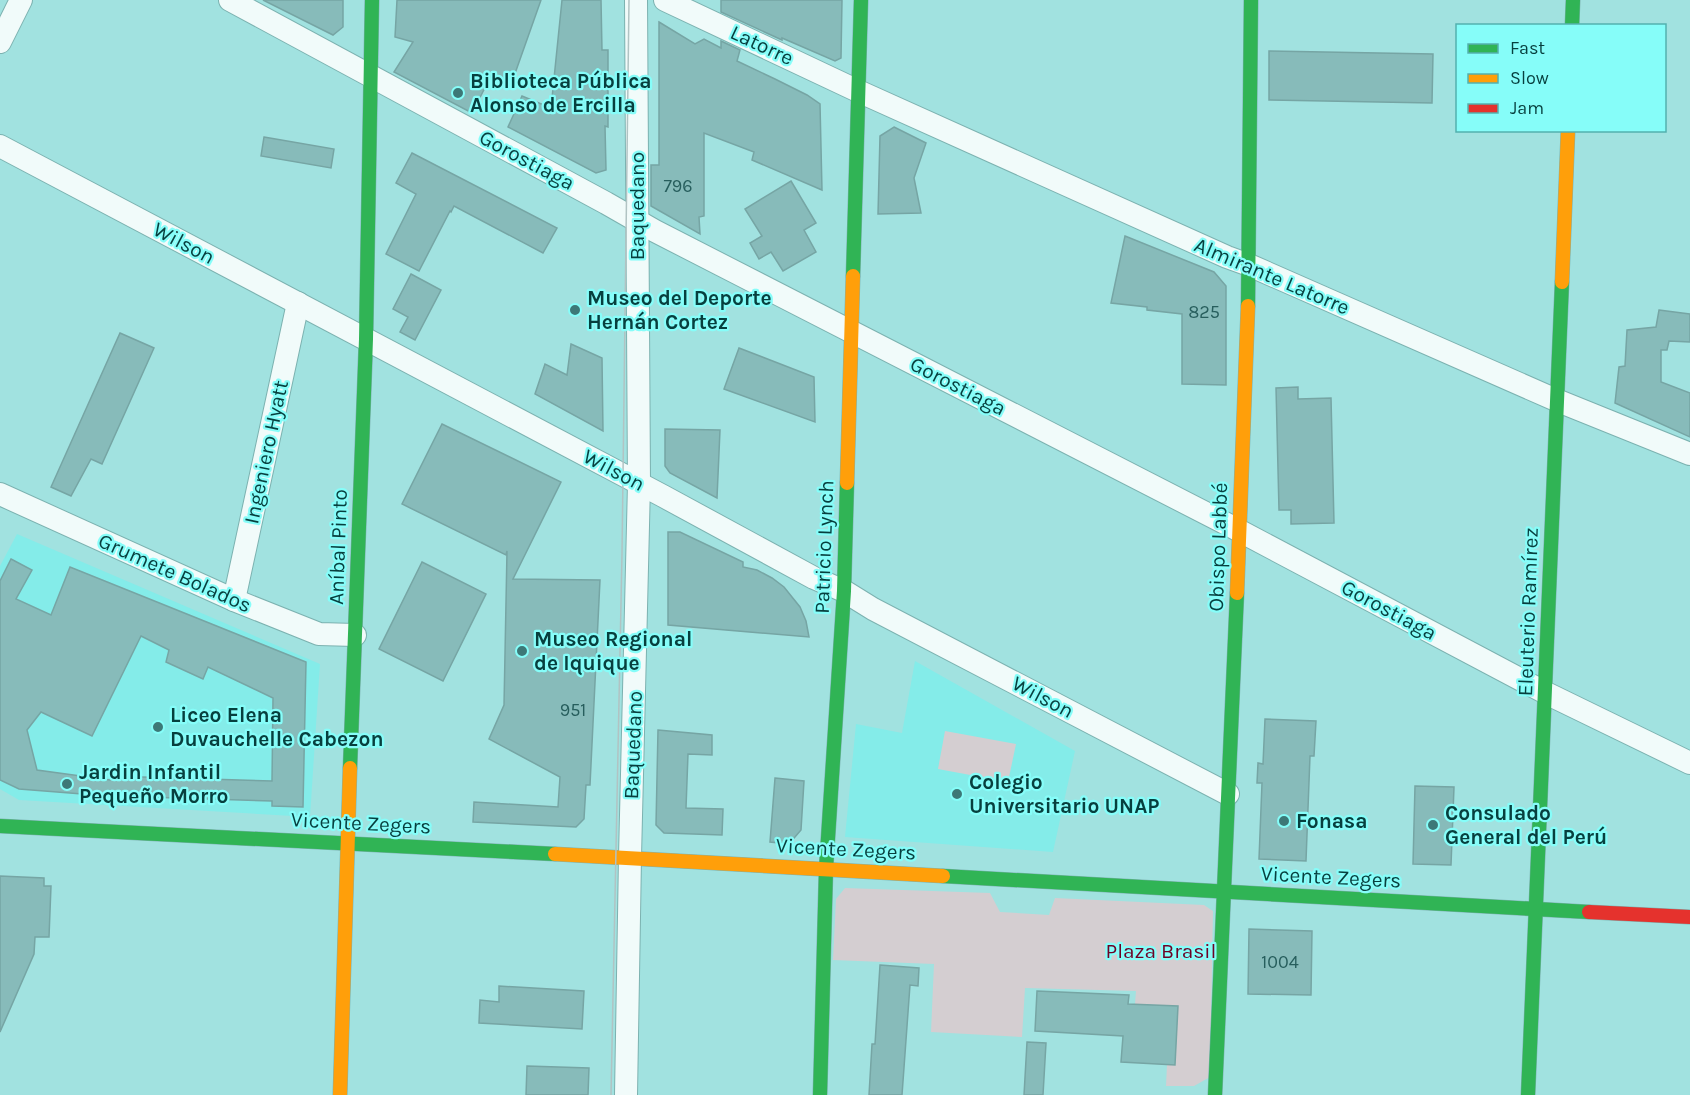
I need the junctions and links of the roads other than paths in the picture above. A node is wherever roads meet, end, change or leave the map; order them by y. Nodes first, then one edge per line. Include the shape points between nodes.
1 (21, 0) edge
2 (230, 0) edge
3 (372, 0) edge
4 (636, 0) edge
5 (665, 0) edge
6 (861, 0) edge
7 (1251, 0) edge
8 (1573, 0) edge
9 (1572, 24) edge
10 (0, 42) edge
11 (371, 76) junction
12 (858, 91) junction
13 (1568, 132) edge
14 (0, 146) edge
15 (638, 220) junction
16 (1249, 265) junction
17 (297, 303) junction
18 (852, 331) junction
19 (366, 339) junction
20 (1556, 400) junction
21 (1690, 454) edge
22 (639, 483) junction
23 (0, 494) edge
24 (1240, 531) junction
25 (844, 591) junction
26 (234, 600) junction
27 (355, 635) junction
28 (1546, 693) junction
29 (1690, 763) edge
30 (1228, 794) junction
31 (0, 810) edge
32 (0, 826) edge
33 (40, 828) junction
34 (347, 843) junction
35 (630, 857) junction
36 (826, 869) junction
37 (1224, 892) junction
38 (1537, 909) junction
39 (1690, 917) edge
40 (340, 1095) edge
41 (626, 1095) edge
42 (820, 1095) edge
43 (1215, 1095) edge
44 (1528, 1095) edge

1 - 10 street
2 - 11 street, Gorostiaga
3 - 11 street, Aníbal Pinto
4 - 15 street, Baquedano
5 - 12 street, Latorre
6 - 12 street, Patricio Lynch
7 - 16 street, Obispo Labbé
8 - 9 street
11 - 15 street, Gorostiaga
11 - 19 street, Aníbal Pinto
12 - 16 street, Almirante Latorre
12 - 18 street, Patricio Lynch
13 - 20 street, Eleuterio Ramírez
14 - 17 street, Wilson
15 - 18 street, Gorostiaga
15 - 22 street, Baquedano
16 - 20 street, Almirante Latorre
16 - 24 street, Obispo Labbé
17 - 19 street, Wilson
17 - 26 street, Ingeniero Hyatt
18 - 24 street, Gorostiaga
18 - 25 street, Patricio Lynch
19 - 22 street, Wilson
19 - 27 street, Aníbal Pinto
20 - 21 street, Almirante Latorre
20 - 28 street, Eleuterio Ramírez
22 - 25 street, Wilson
22 - 35 street, Baquedano
23 - 26 street, Grumete Bolados
24 - 28 street, Gorostiaga
24 - 30 street, Obispo Labbé
25 - 30 street, Wilson
25 - 36 street, Patricio Lynch
26 - 27 street, Grumete Bolados via 319,634
27 - 34 street, Aníbal Pinto
28 - 29 street, Gorostiaga
28 - 38 street, Eleuterio Ramírez
30 - 37 street, Obispo Labbé
31 - 33 street
32 - 33 street, Vicente Zegers
33 - 34 street, Vicente Zegers
34 - 35 street, Vicente Zegers
34 - 40 street, Aníbal Pinto
35 - 36 street, Vicente Zegers
35 - 41 street, Baquedano
36 - 37 street, Vicente Zegers
36 - 42 street, Patricio Lynch
37 - 38 street, Vicente Zegers
37 - 43 street, Obispo Labbé
38 - 39 street, Vicente Zegers
38 - 44 street, Eleuterio Ramírez

